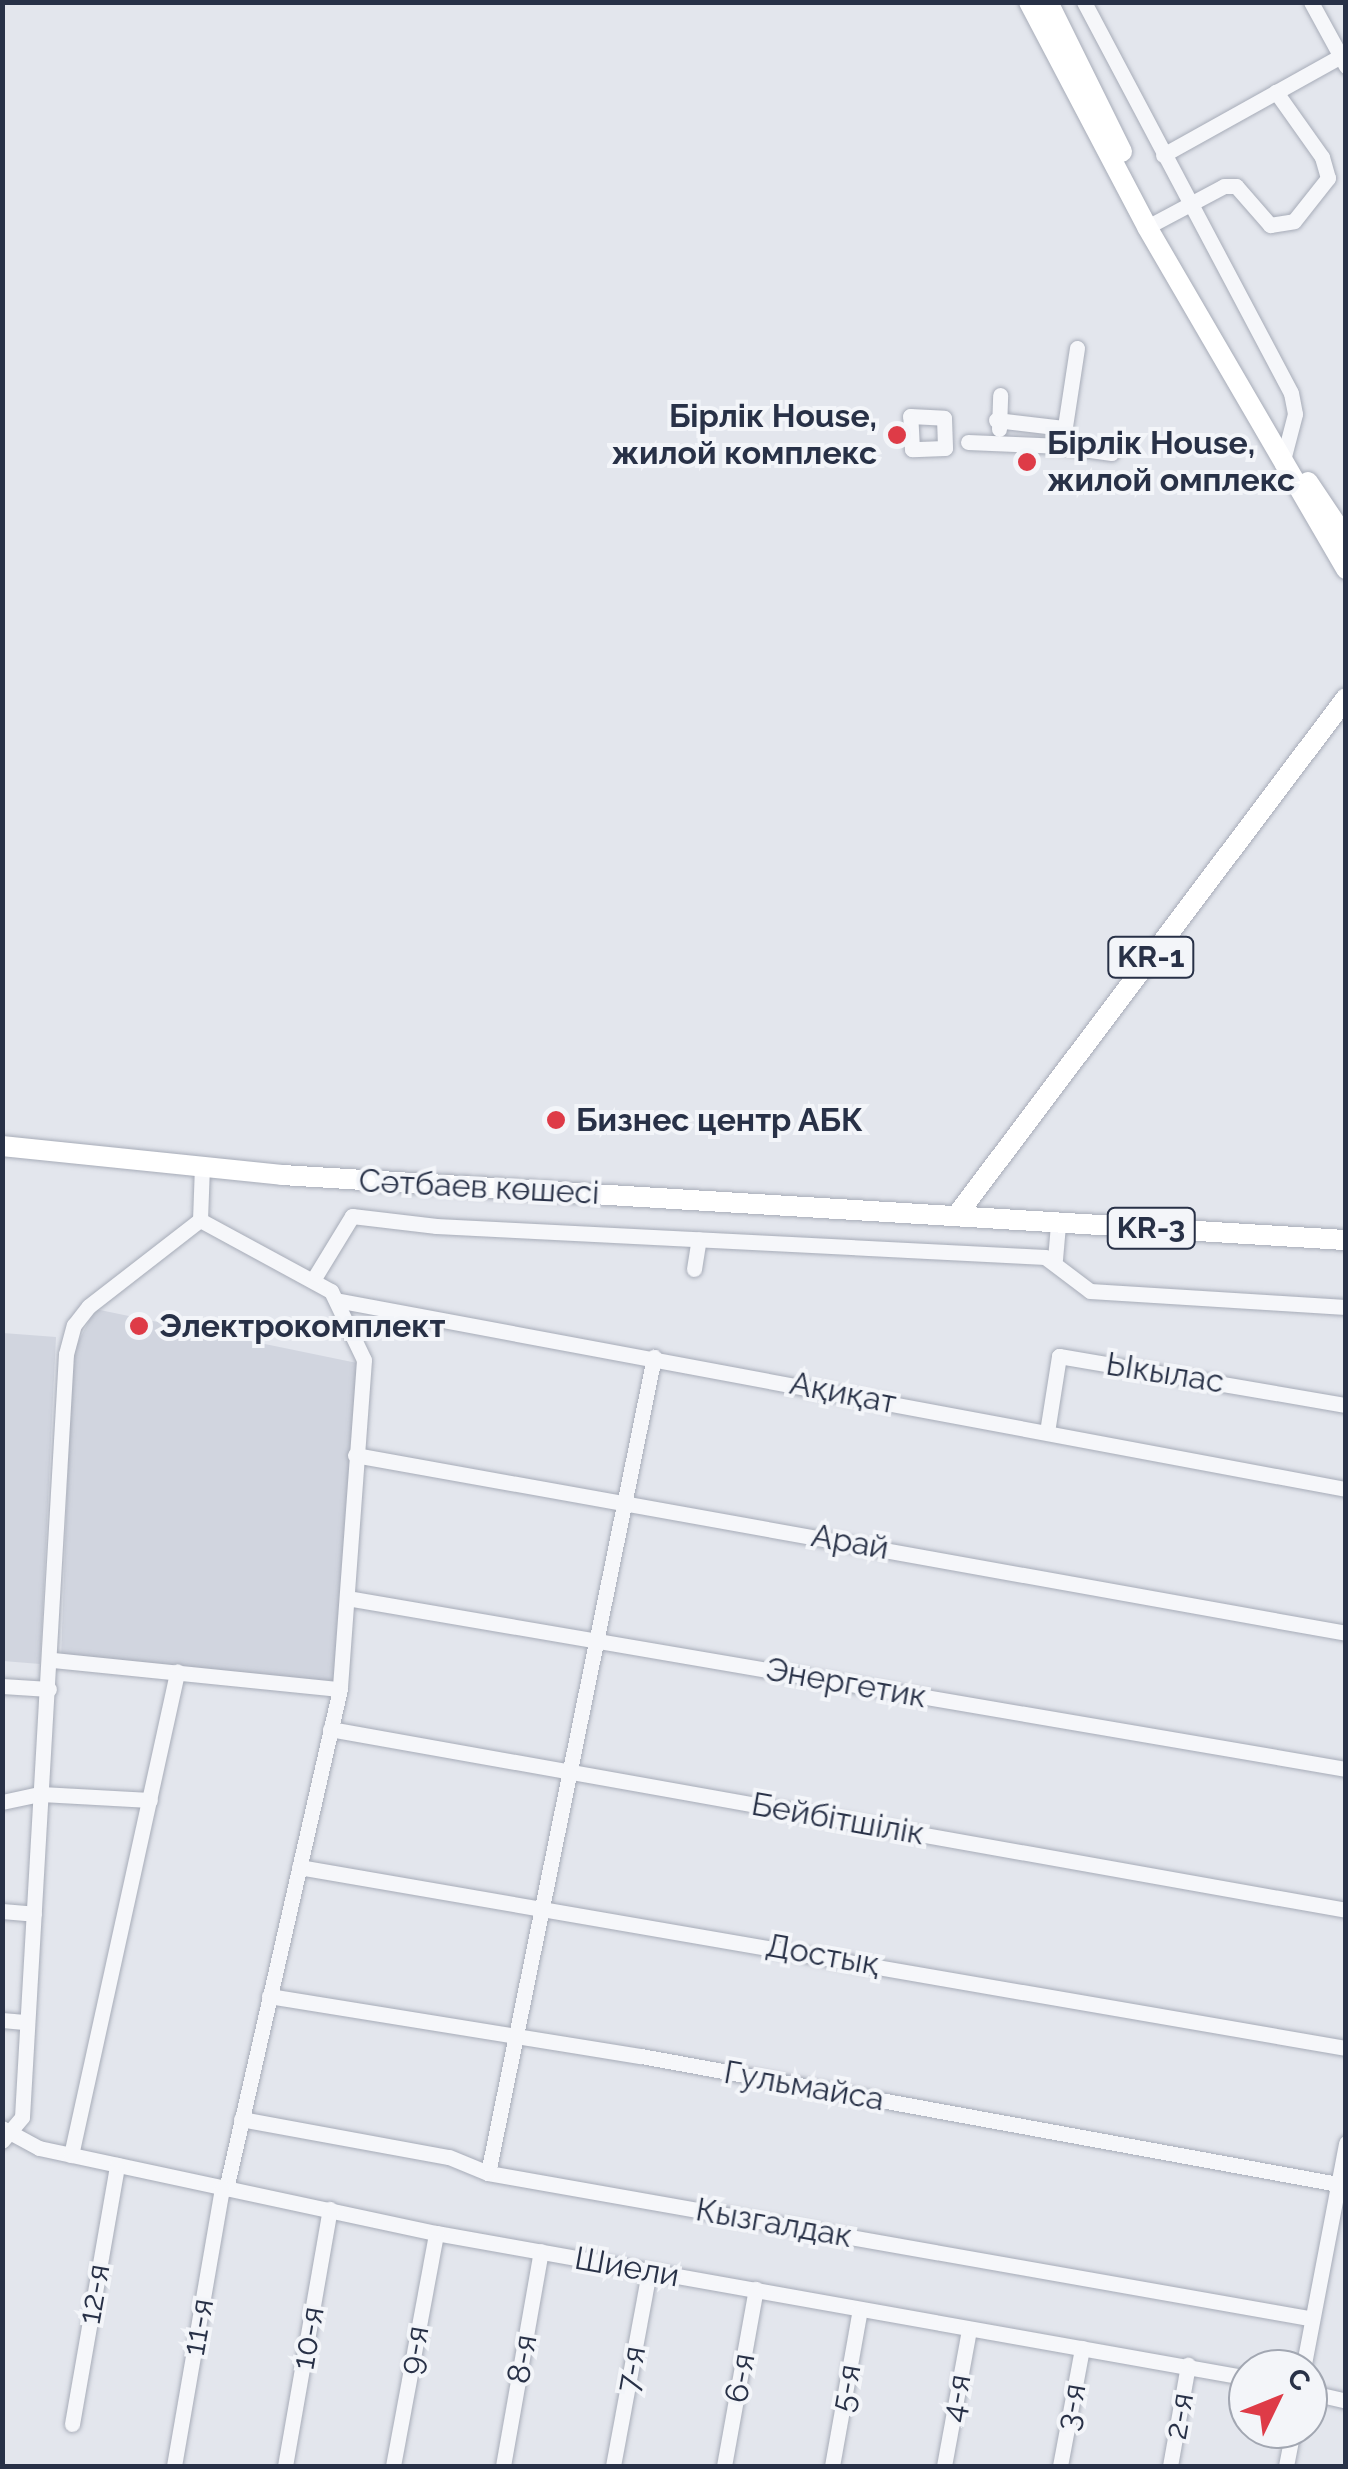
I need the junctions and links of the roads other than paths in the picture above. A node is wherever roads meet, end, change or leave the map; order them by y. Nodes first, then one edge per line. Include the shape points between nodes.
1 (1029, 2) edge
2 (1048, 2) edge
3 (1084, 2) edge
4 (1310, 2) edge
5 (1343, 58) edge
6 (1276, 92) junction
7 (1163, 155) junction
8 (1190, 204) junction
9 (1152, 224) junction
10 (1077, 348) dead end
11 (1000, 394) dead end
12 (996, 420) junction
13 (1064, 428) junction
14 (968, 442) dead end
15 (1002, 443) junction
16 (1062, 446) junction
17 (1112, 453) dead end
18 (1284, 456) junction
19 (1346, 538) edge
20 (1346, 569) edge
21 (1346, 698) edge
22 (2, 1146) edge
23 (202, 1166) junction
24 (958, 1216) junction
25 (200, 1220) junction
26 (1058, 1222) junction
27 (699, 1239) junction
28 (1346, 1240) edge
29 (1055, 1259) junction
30 (694, 1268) dead end
31 (313, 1280) junction
32 (340, 1300) junction
33 (1346, 1307) edge
34 (654, 1358) junction
35 (1346, 1405) edge
36 (1047, 1432) junction
37 (355, 1455) junction
38 (1346, 1488) edge
39 (623, 1501) junction
40 (347, 1598) junction
41 (1346, 1632) edge
42 (597, 1640) junction
43 (53, 1660) junction
44 (178, 1670) junction
45 (2, 1686) edge
46 (48, 1688) junction
47 (340, 1689) junction
48 (330, 1728) junction
49 (1346, 1769) edge
50 (570, 1771) junction
51 (40, 1794) junction
52 (150, 1800) junction
53 (2, 1802) edge
54 (299, 1867) junction
55 (543, 1906) junction
56 (1346, 1910) edge
57 (2, 1911) edge
58 (34, 1914) junction
59 (270, 1996) junction
60 (2, 2020) edge
61 (28, 2022) junction
62 (514, 2037) junction
63 (1346, 2048) edge
64 (242, 2120) junction
65 (6, 2134) edge
66 (1346, 2143) edge
67 (71, 2155) junction
68 (118, 2165) junction
69 (488, 2172) junction
70 (1338, 2184) junction
71 (224, 2189) junction
72 (330, 2210) junction
73 (436, 2233) junction
74 (541, 2251) junction
75 (649, 2272) junction
76 (756, 2289) junction
77 (860, 2308) junction
78 (1310, 2318) junction
79 (969, 2330) junction
80 (1082, 2348) junction
81 (1306, 2349) edge
82 (1188, 2365) junction
83 (1228, 2374) edge
84 (72, 2424) dead end
85 (174, 2466) edge
86 (286, 2466) edge
87 (393, 2466) edge
88 (503, 2466) edge
89 (614, 2466) edge
90 (724, 2466) edge
91 (832, 2466) edge
92 (944, 2466) edge
93 (1060, 2466) edge
94 (1170, 2466) edge

1 - 9 main road
2 - 9 main road
3 - 7 street
4 - 5 street
5 - 6 street
6 - 7 street
6 - 8 street via 1322,157 1328,178 1294,221 1279,228 1236,186
7 - 8 street
8 - 9 street
8 - 18 street via 1291,393 1295,414
9 - 18 main road
10 - 13 street
11 - 12 street
12 - 13 street
12 - 15 street
13 - 16 street
14 - 15 street
15 - 16 street
16 - 17 street
18 - 19 main road
18 - 20 main road
21 - 24 main road, KR-1
22 - 23 main road, Сәтбаев көшесі / KR-3
23 - 24 main road, Сәтбаев көшесі / KR-3
23 - 25 street
24 - 26 main road, KR-3
25 - 31 street
25 - 43 street via 74,1325 65,1373
26 - 28 main road, KR-3
26 - 29 street
27 - 29 street
27 - 30 street
27 - 31 street via 352,1216
29 - 33 street via 1090,1291
31 - 32 street
32 - 34 street, Ақиқат
32 - 37 street, 11-я via 364,1360
34 - 36 street, Ақиқат
34 - 39 street
35 - 36 street, Ыкылас via 1058,1356
36 - 38 street, Ақиқат
37 - 39 street, Арай
37 - 40 street, 11-я
39 - 41 street, Арай
39 - 42 street
40 - 42 street, Энергетик
40 - 47 street, 11-я
42 - 49 street, Энергетик
42 - 50 street
43 - 44 street
43 - 46 street
44 - 47 street
44 - 52 street
45 - 46 street
46 - 51 street
47 - 48 street, 11-я
48 - 50 street, Бейбітшілік
48 - 54 street, 11-я
50 - 55 street
50 - 56 street, Бейбітшілік
51 - 52 street
51 - 53 street
51 - 58 street
52 - 67 street
54 - 55 street, Достық
54 - 59 street, 11-я
55 - 62 street
55 - 63 street, Достық
57 - 58 street
58 - 61 street
59 - 62 street, Гульмайса
59 - 64 street, 11-я
60 - 61 street
61 - 65 street via 22,2117
62 - 69 street
62 - 70 street, Гульмайса
64 - 69 street, Кызгалдак via 448,2158
64 - 71 street, 11-я
65 - 67 street, Шиели
66 - 70 street
67 - 68 street, Шиели
68 - 71 street, Шиели
68 - 84 street, 12-я
69 - 78 street, Кызгалдак
70 - 78 street
71 - 72 street, Шиели
71 - 85 street, 11-я
72 - 73 street, Шиели
72 - 86 street, 10-я
73 - 74 street, Шиели
73 - 87 street, 9-я
74 - 75 street, Шиели
74 - 88 street, 8-я
75 - 76 street, Шиели
75 - 89 street, 7-я
76 - 77 street, Шиели
76 - 90 street, 6-я
77 - 79 street, Шиели
77 - 91 street, 5-я
78 - 81 street
79 - 80 street, Шиели
79 - 92 street, 4-я
80 - 82 street, Шиели
80 - 93 street, 3-я
82 - 83 street, Шиели
82 - 94 street, 2-я

